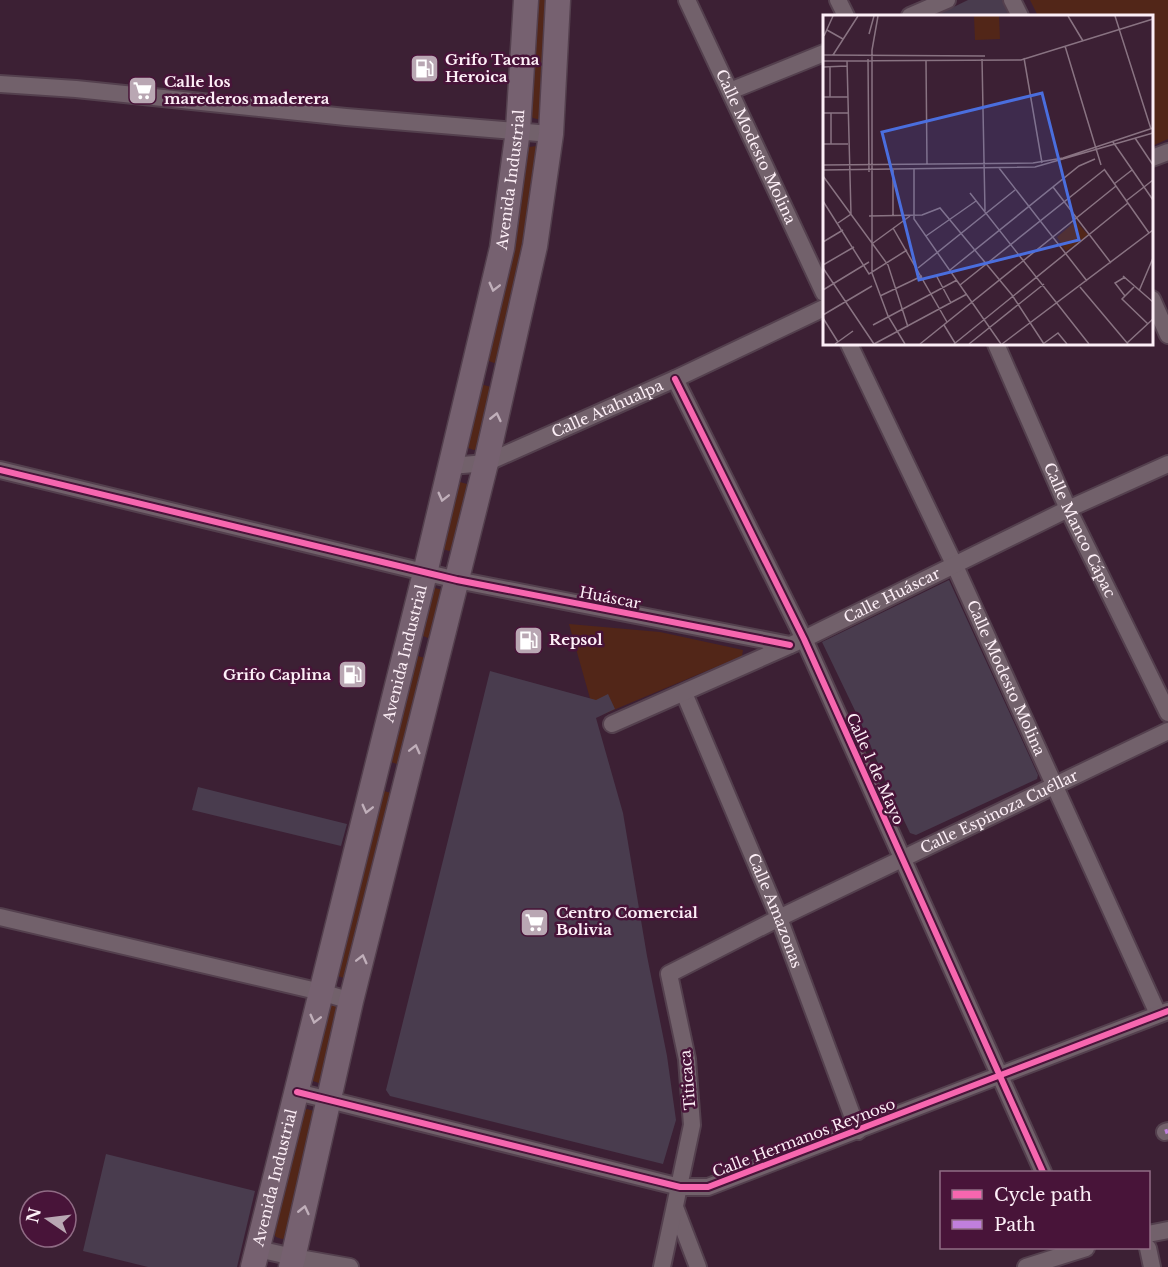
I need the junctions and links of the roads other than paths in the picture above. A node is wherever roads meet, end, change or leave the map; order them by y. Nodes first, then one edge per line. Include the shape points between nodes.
1 (526, 0) edge
2 (558, 0) edge
3 (687, 0) edge
4 (838, 0) edge
5 (947, 0) edge
6 (1012, 0) edge
7 (846, 15) edge
8 (912, 15) edge
9 (1020, 15) edge
10 (823, 54) edge
11 (0, 84) edge
12 (730, 91) junction
13 (518, 130) junction
14 (551, 134) junction
15 (1168, 152) edge
16 (1153, 159) edge
17 (823, 289) edge
18 (1153, 301) edge
19 (823, 309) edge
20 (1168, 335) edge
21 (849, 345) edge
22 (996, 345) edge
23 (473, 372) junction
24 (675, 379) junction
25 (505, 380) junction
26 (486, 463) junction
27 (1168, 464) edge
28 (451, 466) junction
29 (0, 470) edge
30 (1068, 509) junction
31 (955, 566) junction
32 (425, 573) junction
33 (457, 580) junction
34 (797, 642) junction
35 (684, 693) junction
36 (1168, 713) edge
37 (612, 724) dead end
38 (1168, 730) edge
39 (376, 772) junction
40 (407, 780) junction
41 (1055, 787) junction
42 (903, 860) junction
43 (0, 917) edge
44 (779, 918) junction
45 (669, 974) joint
46 (321, 992) junction
47 (351, 1001) junction
48 (1163, 1013) edge
49 (1000, 1075) junction
50 (297, 1092) junction
51 (329, 1100) junction
52 (858, 1131) junction
53 (1042, 1171) edge
54 (680, 1187) junction
55 (675, 1207) junction
56 (1168, 1230) edge
57 (1150, 1234) edge
58 (1077, 1249) edge
59 (1148, 1249) edge
60 (256, 1258) edge
61 (292, 1262) edge
62 (350, 1267) edge
63 (662, 1267) edge
64 (698, 1267) edge
65 (1026, 1267) edge
66 (1152, 1267) edge

1 - 13 main road, Avenida Industrial
2 - 14 main road
3 - 12 street, Calle Modesto Molina
4 - 7 street
5 - 8 street
6 - 9 street
10 - 12 street
11 - 13 street
12 - 17 street, Calle Modesto Molina
13 - 14 street
13 -> 23 main road, Avenida Industrial via 502,249
14 - 25 main road via 535,246
15 - 16 street
18 - 20 street
19 - 24 street, Calle Atahualpa
21 - 31 street, Calle Modesto Molina
22 - 30 street, Calle Manco Cápac
23 - 25 main road
23 - 28 main road, Avenida Industrial
24 - 26 street, Calle Atahualpa
24 - 34 street, Calle 1 de Mayo
26 -> 25 main road
26 - 28 street, Calle Atahualpa
26 - 33 main road
27 - 30 street, Calle Huáscar
28 -> 32 main road, Avenida Industrial
29 - 32 street, Huáscar
30 - 31 street, Calle Huáscar
30 - 36 street, Calle Manco Cápac
31 - 34 street, Calle Huáscar
31 - 41 street, Calle Modesto Molina
32 - 33 street, Huáscar
32 - 39 main road, Avenida Industrial
33 - 34 street, Huáscar
40 -> 33 main road
34 - 35 street, Calle Huáscar
34 - 42 street, Calle 1 de Mayo
35 - 37 street, Calle Huáscar
35 - 44 street, Calle Amazonas
38 - 41 street, Calle Espinoza Cuéllar
39 - 40 main road
39 -> 46 main road, Avenida Industrial
47 -> 40 main road
41 - 42 street, Calle Espinoza Cuéllar
41 - 48 street, Calle Modesto Molina
42 - 44 street, Calle Espinoza Cuéllar
42 - 49 street, Calle 1 de Mayo
43 - 46 street
44 - 45 street, Calle Espinoza Cuéllar
44 - 52 street, Calle Amazonas
45 - 54 street, Titicaca via 687,1059 692,1125
46 - 47 street
46 -> 50 main road, Avenida Industrial
47 - 51 main road
48 - 49 street, Calle Hermanos Reynoso
49 - 52 street, Calle Hermanos Reynoso
49 - 53 street, Calle 1 de Mayo
50 - 51 street, Calle Hermanos Reynoso
50 - 60 main road, Avenida Industrial
51 - 54 street, Calle Hermanos Reynoso
61 -> 51 main road
52 - 54 street, Calle Hermanos Reynoso via 708,1187
54 - 55 street, Titicaca
55 - 63 street, Titicaca
55 - 64 street
56 - 57 street
58 - 65 street
59 - 66 street
60 - 61 street
61 - 62 street

